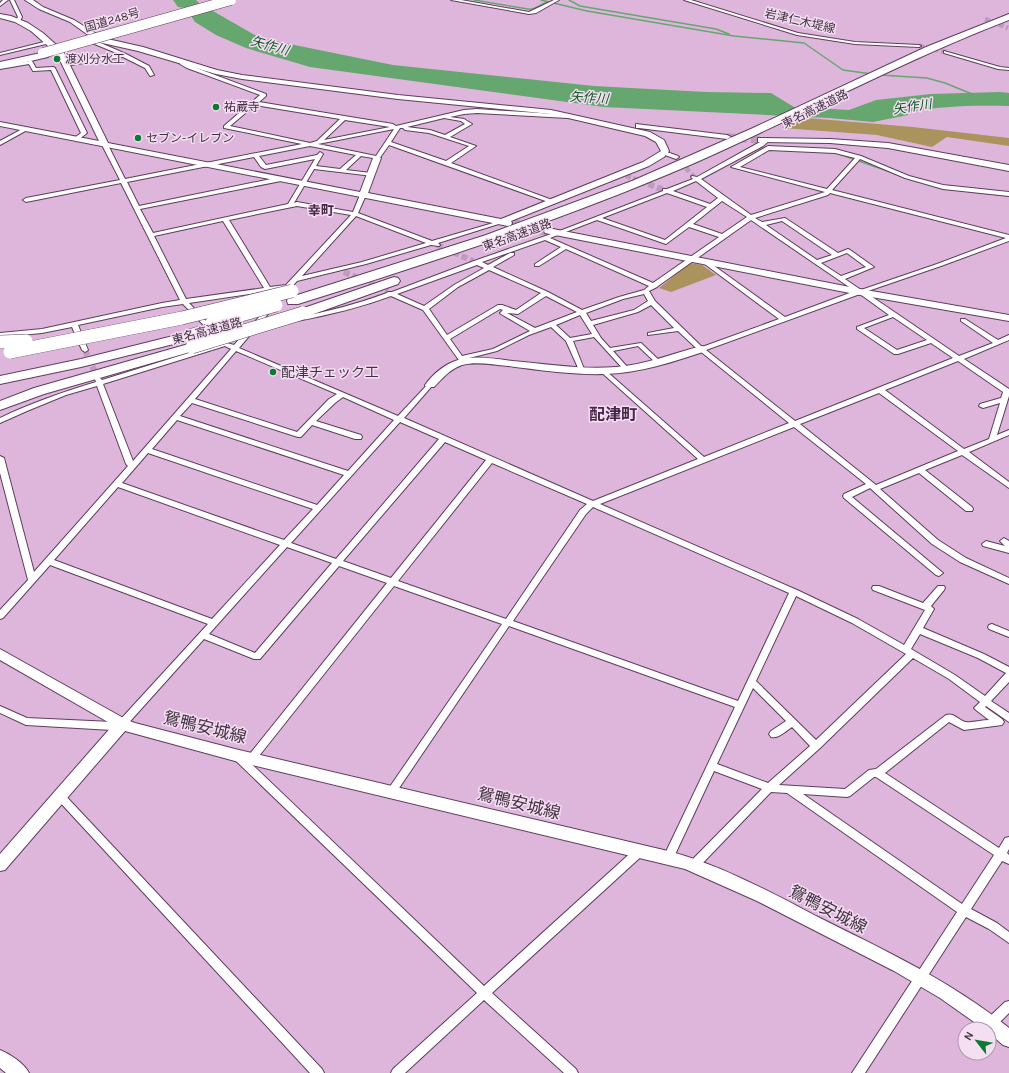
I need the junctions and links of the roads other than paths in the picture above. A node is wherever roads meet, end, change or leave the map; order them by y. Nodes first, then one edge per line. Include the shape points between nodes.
1 (6, 0) edge
2 (12, 0) edge
3 (28, 0) edge
4 (223, 0) edge
5 (232, 0) edge
6 (453, 0) edge
7 (558, 0) edge
8 (686, 0) edge
9 (0, 5) edge
10 (0, 16) edge
11 (1009, 17) edge
12 (18, 20) junction
13 (1009, 22) edge
14 (93, 40) junction
15 (48, 42) junction
16 (918, 50) junction
17 (41, 52) junction
18 (946, 52) tunnel mouth
19 (0, 54) edge
20 (124, 55) junction
21 (0, 60) edge
22 (182, 63) junction
23 (0, 65) edge
24 (66, 65) junction
25 (0, 68) edge
26 (1009, 69) edge
27 (152, 75) dead end
28 (254, 103) junction
29 (576, 116) junction
30 (344, 118) junction
31 (447, 118) dead end
32 (593, 122) junction
33 (0, 124) edge
34 (398, 127) junction
35 (26, 129) junction
36 (765, 135) junction
37 (446, 137) junction
38 (727, 137) tunnel mouth
39 (0, 138) edge
40 (76, 139) junction
41 (8, 140) junction
42 (387, 142) junction
43 (0, 143) edge
44 (318, 143) junction
45 (312, 144) junction
46 (106, 145) junction
47 (324, 146) junction
48 (664, 153) junction
49 (361, 154) junction
50 (255, 155) junction
51 (318, 156) junction
52 (676, 157) tunnel mouth
53 (859, 157) junction
54 (377, 158) junction
55 (446, 164) junction
56 (206, 165) junction
57 (312, 167) junction
58 (735, 167) junction
59 (1009, 168) edge
60 (715, 170) junction
61 (341, 171) junction
62 (371, 175) junction
63 (695, 178) junction
64 (280, 179) junction
65 (123, 181) junction
66 (303, 183) junction
67 (666, 191) junction
68 (830, 191) junction
69 (1009, 194) edge
70 (363, 195) junction
71 (722, 198) junction
72 (26, 200) dead end
73 (553, 202) junction
74 (290, 205) junction
75 (712, 207) junction
76 (138, 208) junction
77 (355, 214) junction
78 (750, 217) junction
79 (225, 219) junction
80 (598, 219) junction
81 (506, 222) junction
82 (688, 224) junction
83 (762, 224) junction
84 (559, 233) junction
85 (151, 235) junction
86 (546, 235) junction
87 (724, 237) junction
88 (1009, 238) edge
89 (666, 242) junction
90 (434, 245) junction
91 (565, 247) junction
92 (516, 249) junction
93 (654, 251) junction
94 (837, 255) junction
95 (692, 259) junction
96 (704, 261) junction
97 (475, 262) junction
98 (817, 262) junction
99 (537, 265) dead end
100 (490, 268) junction
101 (841, 278) junction
102 (655, 286) junction
103 (268, 289) junction
104 (646, 291) junction
105 (860, 292) junction
106 (390, 293) junction
107 (546, 293) junction
108 (295, 296) junction
109 (184, 301) junction
110 (652, 302) junction
111 (228, 307) junction
112 (425, 309) junction
113 (508, 309) junction
114 (582, 312) junction
115 (894, 315) junction
116 (1009, 318) edge
117 (784, 320) junction
118 (963, 320) dead end
119 (74, 324) junction
120 (552, 324) junction
121 (589, 324) junction
122 (678, 329) junction
123 (535, 331) junction
124 (248, 334) junction
125 (650, 334) dead end
126 (595, 335) junction
127 (0, 336) edge
128 (1009, 337) edge
129 (190, 338) junction
130 (447, 338) junction
131 (570, 340) junction
132 (931, 341) junction
133 (0, 342) edge
134 (225, 344) junction
135 (998, 344) junction
136 (235, 348) junction
137 (702, 349) junction
138 (84, 350) tunnel mouth
139 (608, 350) junction
140 (176, 351) junction
141 (0, 355) edge
142 (958, 359) junction
143 (462, 360) junction
144 (659, 363) junction
145 (581, 369) junction
146 (627, 370) junction
147 (603, 371) junction
148 (0, 373) edge
149 (0, 380) edge
150 (98, 382) junction
151 (430, 385) joint
152 (880, 390) junction
153 (342, 394) junction
154 (1007, 394) edge
155 (0, 396) edge
156 (190, 400) junction
157 (0, 406) edge
158 (983, 406) dead end
159 (176, 417) junction
160 (399, 419) junction
161 (0, 421) edge
162 (311, 422) junction
163 (796, 424) junction
164 (1009, 432) edge
165 (358, 437) dead end
166 (444, 438) junction
167 (992, 440) junction
168 (146, 450) junction
169 (963, 453) junction
170 (0, 458) edge
171 (491, 459) junction
172 (702, 460) junction
173 (133, 466) junction
174 (920, 470) junction
175 (349, 474) junction
176 (117, 484) junction
177 (1009, 486) edge
178 (873, 487) junction
179 (592, 504) junction
180 (318, 508) junction
181 (969, 509) dead end
182 (285, 544) junction
183 (986, 544) dead end
184 (1009, 550) edge
185 (49, 561) junction
186 (338, 563) junction
187 (939, 573) dead end
188 (32, 581) junction
189 (1009, 581) edge
190 (393, 582) junction
191 (876, 588) dead end
192 (941, 588) dead end
193 (794, 592) junction
194 (925, 607) junction
195 (0, 616) edge
196 (213, 623) junction
197 (507, 623) junction
198 (992, 627) dead end
199 (919, 630) junction
200 (1009, 634) edge
201 (202, 635) junction
202 (909, 652) junction
203 (0, 654) edge
204 (1009, 671) edge
205 (1009, 676) edge
206 (751, 682) junction
207 (985, 701) junction
208 (740, 705) junction
209 (0, 710) edge
210 (1009, 718) edge
211 (792, 722) junction
212 (122, 724) junction
213 (774, 734) dead end
214 (816, 746) junction
215 (235, 755) junction
216 (252, 758) junction
217 (712, 766) junction
218 (878, 773) junction
219 (769, 788) junction
220 (392, 791) junction
221 (791, 791) junction
222 (59, 796) junction
223 (1009, 841) edge
224 (640, 851) junction
225 (1005, 857) edge
226 (668, 858) junction
227 (0, 865) edge
228 (694, 865) junction
229 (963, 910) junction
230 (1009, 938) edge
231 (920, 976) junction
232 (484, 993) junction
233 (1009, 1006) edge
234 (988, 1021) edge
235 (993, 1021) edge
236 (997, 1028) edge
237 (1009, 1039) edge
238 (0, 1058) edge
239 (20, 1073) edge
240 (318, 1073) edge
241 (397, 1073) edge
242 (572, 1073) edge
243 (858, 1073) edge

1 - 9 street
2 - 12 street via 20,17
3 - 22 street via 72,20 101,40
4 - 17 highway, 国道248号, bridge
5 - 14 highway, 国道248号, bridge
6 - 7 street via 528,13
8 - 16 street, 岩津仁木堤線 via 797,34
10 - 12 street
11 - 16 highway, 東名高速道路
12 - 15 street
13 - 16 highway, 東名高速道路
14 - 17 highway, 国道248号, bridge
14 - 20 street
15 - 19 street
15 - 24 street via 60,53
16 - 36 highway, 東名高速道路
17 - 21 highway
17 - 23 highway
18 - 26 street
20 - 24 street
20 - 27 street via 147,67
22 - 28 street via 264,95
22 - 29 street via 246,78
24 - 46 street
25 - 40 street via 30,62 35,70 53,68 84,133
28 - 30 street
28 - 45 street via 226,127
29 - 32 street
29 - 34 street via 477,111
30 - 34 street
30 - 44 street
31 - 37 street via 462,120 469,124
32 - 38 street via 604,120
32 - 48 street via 655,137 661,141
33 - 35 street
34 - 37 street
34 - 42 street
34 - 44 street
35 - 40 street
35 - 41 street
36 - 59 street via 882,145
36 - 60 street via 761,145
36 - 108 highway, 東名高速道路 via 445,254
36 - 108 highway, 東名高速道路 via 646,185 387,284
37 - 55 street via 474,147
39 - 41 street
40 - 46 street
41 - 43 street
42 - 54 street
42 - 55 street
44 - 45 street
45 - 47 street
45 - 50 street
46 - 56 street
46 - 65 street
47 - 49 street
47 - 51 street
48 - 52 street
48 - 73 street via 624,175
49 - 54 street
49 - 61 street
50 - 51 street via 265,167
50 - 56 street
51 - 57 street
53 - 58 street via 835,151 768,148
53 - 68 street
53 - 69 street via 907,177 943,186
54 - 62 street
55 - 73 street
56 - 64 street
56 - 65 street
57 - 61 street
57 - 66 street
58 - 60 street
58 - 68 street
60 - 63 street
61 - 62 street
62 - 70 street
63 - 67 street
63 - 71 street
64 - 66 street
64 - 76 street
65 - 72 street
65 - 76 street
66 - 70 street
66 - 74 street
67 - 75 street
67 - 80 street
68 - 78 street
68 - 88 street
70 - 77 street
70 - 81 street
71 - 75 street
71 - 78 street
73 - 81 street
74 - 77 street via 315,206
74 - 79 street
75 - 82 street
76 - 85 street
77 - 90 street
77 - 108 street
78 - 83 street
78 - 87 street
79 - 85 street
79 - 103 street
80 - 84 street
80 - 89 street
81 - 90 street
82 - 87 street
82 - 89 street
83 - 94 street via 782,219
83 - 98 street
84 - 86 street
84 - 93 street
85 - 109 street
86 - 91 street
86 - 92 street
87 - 95 street
88 - 105 street
89 - 93 street
90 - 108 street via 341,271
91 - 99 street
91 - 102 street
92 - 97 street
92 - 100 street
93 - 95 street
94 - 98 street
94 - 101 street via 848,251 871,266
95 - 96 street
95 - 102 street
96 - 105 street
96 - 117 street
97 - 100 street
97 - 106 street
98 - 101 street
100 - 107 street
100 - 112 street via 456,286
101 - 105 street
102 - 104 street
103 - 108 street
103 - 109 street
104 - 110 street
104 - 114 street
105 - 115 street
105 - 116 street
105 - 117 street
106 - 112 street
106 - 124 street
107 - 113 street via 516,312
107 - 114 street
108 - 111 highway, bridge
108 - 124 street
108 - 129 highway, bridge
109 - 119 street
109 - 134 street
110 - 121 street via 636,311
110 - 122 street
111 - 133 highway, bridge via 75,334
111 - 141 highway, bridge
112 - 130 street
113 - 123 street via 503,313
113 - 130 street via 500,306
114 - 120 street
114 - 121 street
115 - 132 street
115 - 132 street via 859,328 896,353
117 - 137 street
118 - 135 street
119 - 127 street
119 - 138 street
120 - 123 street
120 - 131 street
121 - 126 street
122 - 125 street
122 - 137 street
123 - 143 street via 495,350
124 - 136 street
126 - 131 street
126 - 139 street
128 - 135 street
129 - 140 highway
129 - 148 highway, 東名高速道路 via 79,356
129 - 149 highway, 東名高速道路
130 - 143 street
131 - 145 street
132 - 142 street
134 - 136 street
134 - 150 street
135 - 142 street
136 - 153 street
136 - 156 street
137 - 144 street
137 - 163 street
139 - 144 street via 639,344
139 - 146 street
140 - 155 highway
140 - 157 highway via 39,391
142 - 152 street
142 - 154 street
143 - 145 street
143 - 151 street
144 - 146 street
145 - 147 street
146 - 147 street
147 - 172 street
150 - 161 street via 37,404
150 - 173 street
151 - 160 street
152 - 163 street
152 - 169 street
153 - 160 street
153 - 162 street via 332,400
154 - 158 street
154 - 167 street
156 - 159 street
156 - 162 street via 298,435
159 - 168 street
159 - 175 street
160 - 166 street
160 - 175 street
162 - 165 street
163 - 172 street
163 - 178 street
164 - 167 street
166 - 171 street
166 - 186 street
167 - 169 street
168 - 173 street
168 - 180 street
169 - 174 street
169 - 177 street
170 - 188 street
171 - 179 street
171 - 190 street
172 - 179 street
173 - 176 street
174 - 178 street
174 - 181 street
175 - 180 street
176 - 182 street
176 - 185 street
178 - 187 street via 847,496
178 - 189 street via 935,542 963,560
179 - 193 street
179 - 197 street via 583,512
180 - 182 street
182 - 186 street
182 - 196 street
183 - 184 street
185 - 188 street
185 - 196 street
186 - 190 street
186 - 201 street via 257,657
188 - 195 street
190 - 197 street
190 - 216 street
191 - 194 street
192 - 194 street
193 - 202 street
193 - 206 street
194 - 199 street via 930,609
196 - 201 street
197 - 208 street
197 - 220 street
198 - 200 street
199 - 202 street
199 - 204 street via 981,656
201 - 212 street
202 - 207 street via 952,677
202 - 214 street
203 - 212 street, 鴛鴨安城線
205 - 207 street
206 - 208 street
206 - 211 street
207 - 210 street
207 - 218 street via 979,708 999,722 964,726 949,717
208 - 217 street
209 - 212 street via 26,721 112,726
211 - 213 street
211 - 214 street
212 - 215 street, 鴛鴨安城線
212 - 222 street
214 - 219 street
215 - 216 street, 鴛鴨安城線
215 - 232 street
216 - 220 street, 鴛鴨安城線
217 - 219 street
217 - 226 street
218 - 221 street via 872,773 847,793
218 - 225 street
219 - 221 street
219 - 228 street
220 - 224 street, 鴛鴨安城線
221 - 229 street
222 - 227 street
222 - 240 street
223 - 225 street
224 - 226 street, 鴛鴨安城線
224 - 232 street
225 - 229 street
226 - 228 street, 鴛鴨安城線
228 - 231 street, 鴛鴨安城線
229 - 230 street
229 - 231 street
231 - 234 street, 鴛鴨安城線
231 - 243 street
232 - 241 street
232 - 242 street
233 - 235 street
236 - 237 street, 鴛鴨安城線
238 - 239 street

